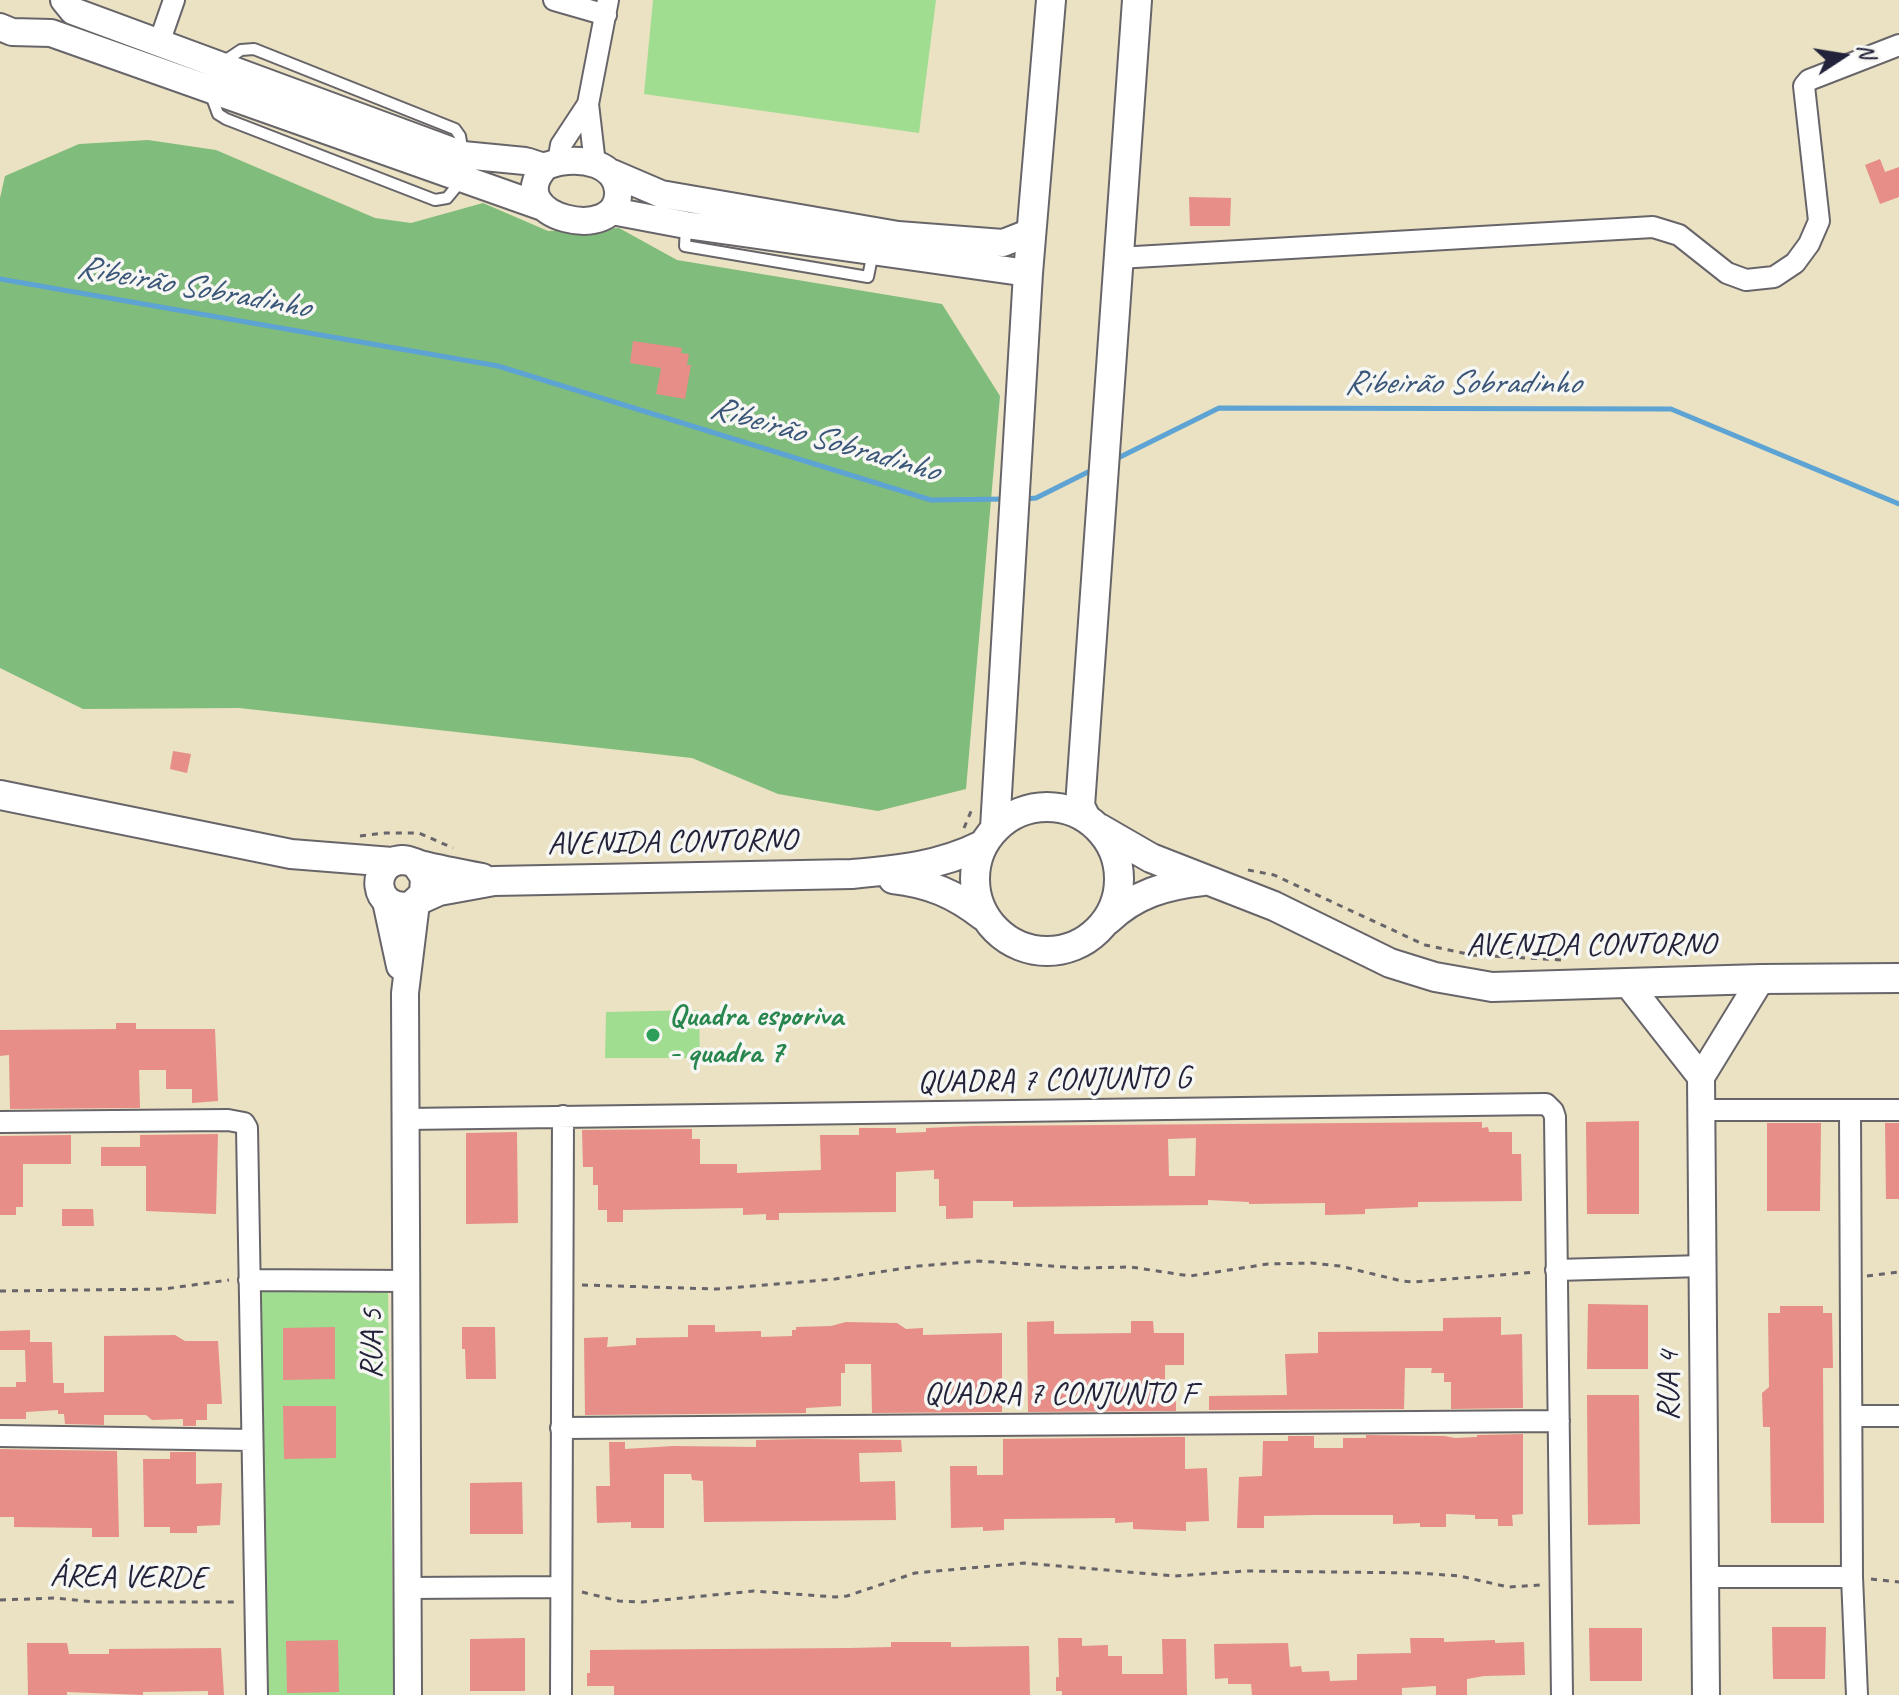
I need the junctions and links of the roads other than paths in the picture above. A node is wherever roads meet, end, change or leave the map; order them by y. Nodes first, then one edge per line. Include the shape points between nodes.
1 (53, 0) edge
2 (64, 0) edge
3 (174, 0) edge
4 (554, 0) edge
5 (1051, 0) edge
6 (1137, 0) edge
7 (607, 7) edge
8 (0, 27) edge
9 (37, 32) junction
10 (159, 43) junction
11 (1899, 45) edge
12 (588, 104) junction
13 (551, 164) junction
14 (463, 167) junction
15 (604, 169) junction
16 (540, 206) junction
17 (612, 211) junction
18 (1031, 232) junction
19 (1118, 258) junction
20 (1028, 273) junction
21 (0, 795) edge
22 (1088, 818) junction
23 (979, 835) junction
24 (291, 854) junction
25 (404, 863) junction
26 (852, 874) junction
27 (1208, 880) junction
28 (494, 881) junction
29 (385, 899) junction
30 (418, 902) junction
31 (983, 916) junction
32 (1108, 920) junction
33 (1899, 978) edge
34 (1761, 979) junction
35 (1628, 984) junction
36 (405, 993) junction
37 (1701, 1077) junction
38 (1702, 1110) junction
39 (1899, 1110) edge
40 (1850, 1111) junction
41 (563, 1116) junction
42 (406, 1119) junction
43 (0, 1122) edge
44 (1703, 1266) junction
45 (1556, 1270) junction
46 (249, 1280) junction
47 (406, 1281) junction
48 (1852, 1416) junction
49 (1899, 1416) edge
50 (1559, 1421) junction
51 (561, 1428) junction
52 (0, 1436) edge
53 (252, 1440) junction
54 (1705, 1577) junction
55 (1852, 1577) junction
56 (560, 1587) junction
57 (408, 1588) junction
58 (257, 1695) edge
59 (408, 1695) edge
60 (561, 1695) edge
61 (1562, 1695) edge
62 (1706, 1695) edge
63 (1857, 1695) edge

1 - 9 street via 46,27
2 - 10 street via 73,11
3 - 10 street
4 - 7 street
5 - 18 main road
6 - 19 main road
7 - 12 street
8 - 9 street
9 - 14 street
10 - 14 street
11 - 19 street via 1804,86 1819,221 1795,263 1774,277 1746,280 1727,273 1679,235 1653,227
12 - 13 street
12 - 15 street
13 - 14 street
13 - 15 street via 578,161
13 - 16 street via 536,182
14 - 16 street
15 - 17 street via 618,188
15 - 18 street via 661,194 898,235 1003,243
16 - 17 street via 580,221
17 - 20 street
18 - 20 main road
19 - 22 main road
20 - 23 main road via 994,799
21 - 24 main road, AVENIDA CONTORNO
22 - 23 main road via 1068,809 1029,808
22 - 27 main road, AVENIDA CONTORNO via 1151,858
22 - 32 main road via 1113,849 1119,873
23 - 26 main road, AVENIDA CONTORNO via 956,858
23 - 31 main road via 975,892
24 - 25 main road, AVENIDA CONTORNO
24 - 29 main road, AVENIDA CONTORNO via 367,883
25 - 28 main road, AVENIDA CONTORNO
25 - 29 main road via 385,867 379,881
25 - 30 main road via 425,877
26 - 28 main road, AVENIDA CONTORNO
26 - 31 main road, AVENIDA CONTORNO via 932,886
27 - 32 main road via 1143,894
27 - 35 main road, AVENIDA CONTORNO via 1390,963 1435,977 1492,987
28 - 30 main road, AVENIDA CONTORNO via 439,891
29 - 30 main road via 398,907
29 - 36 street, RUA 5
30 - 36 street, RUA 5
31 - 32 main road via 999,935 1044,953 1069,949
33 - 34 main road, AVENIDA CONTORNO
34 - 35 main road, AVENIDA CONTORNO
34 - 37 street
35 - 37 street
36 - 42 street, RUA 5
37 - 38 street, RUA 4
38 - 40 street
38 - 44 street, RUA 4
39 - 40 street
40 - 48 street
41 - 42 street, QUADRA 7 CONJUNTO G
41 - 45 street, QUADRA 7 CONJUNTO G via 1546,1104 1555,1117
41 - 51 street
42 - 47 street, RUA 5
43 - 46 street via 244,1123
44 - 45 street
44 - 54 street, RUA 4
45 - 50 street
46 - 47 street
46 - 53 street
47 - 57 street, RUA 5
48 - 49 street
48 - 55 street
50 - 51 street, QUADRA 7 CONJUNTO F
50 - 61 street
51 - 56 street
52 - 53 street
53 - 58 street
54 - 55 street
54 - 62 street, RUA 4
55 - 63 street
56 - 57 street
56 - 60 street
57 - 59 street, RUA 5

